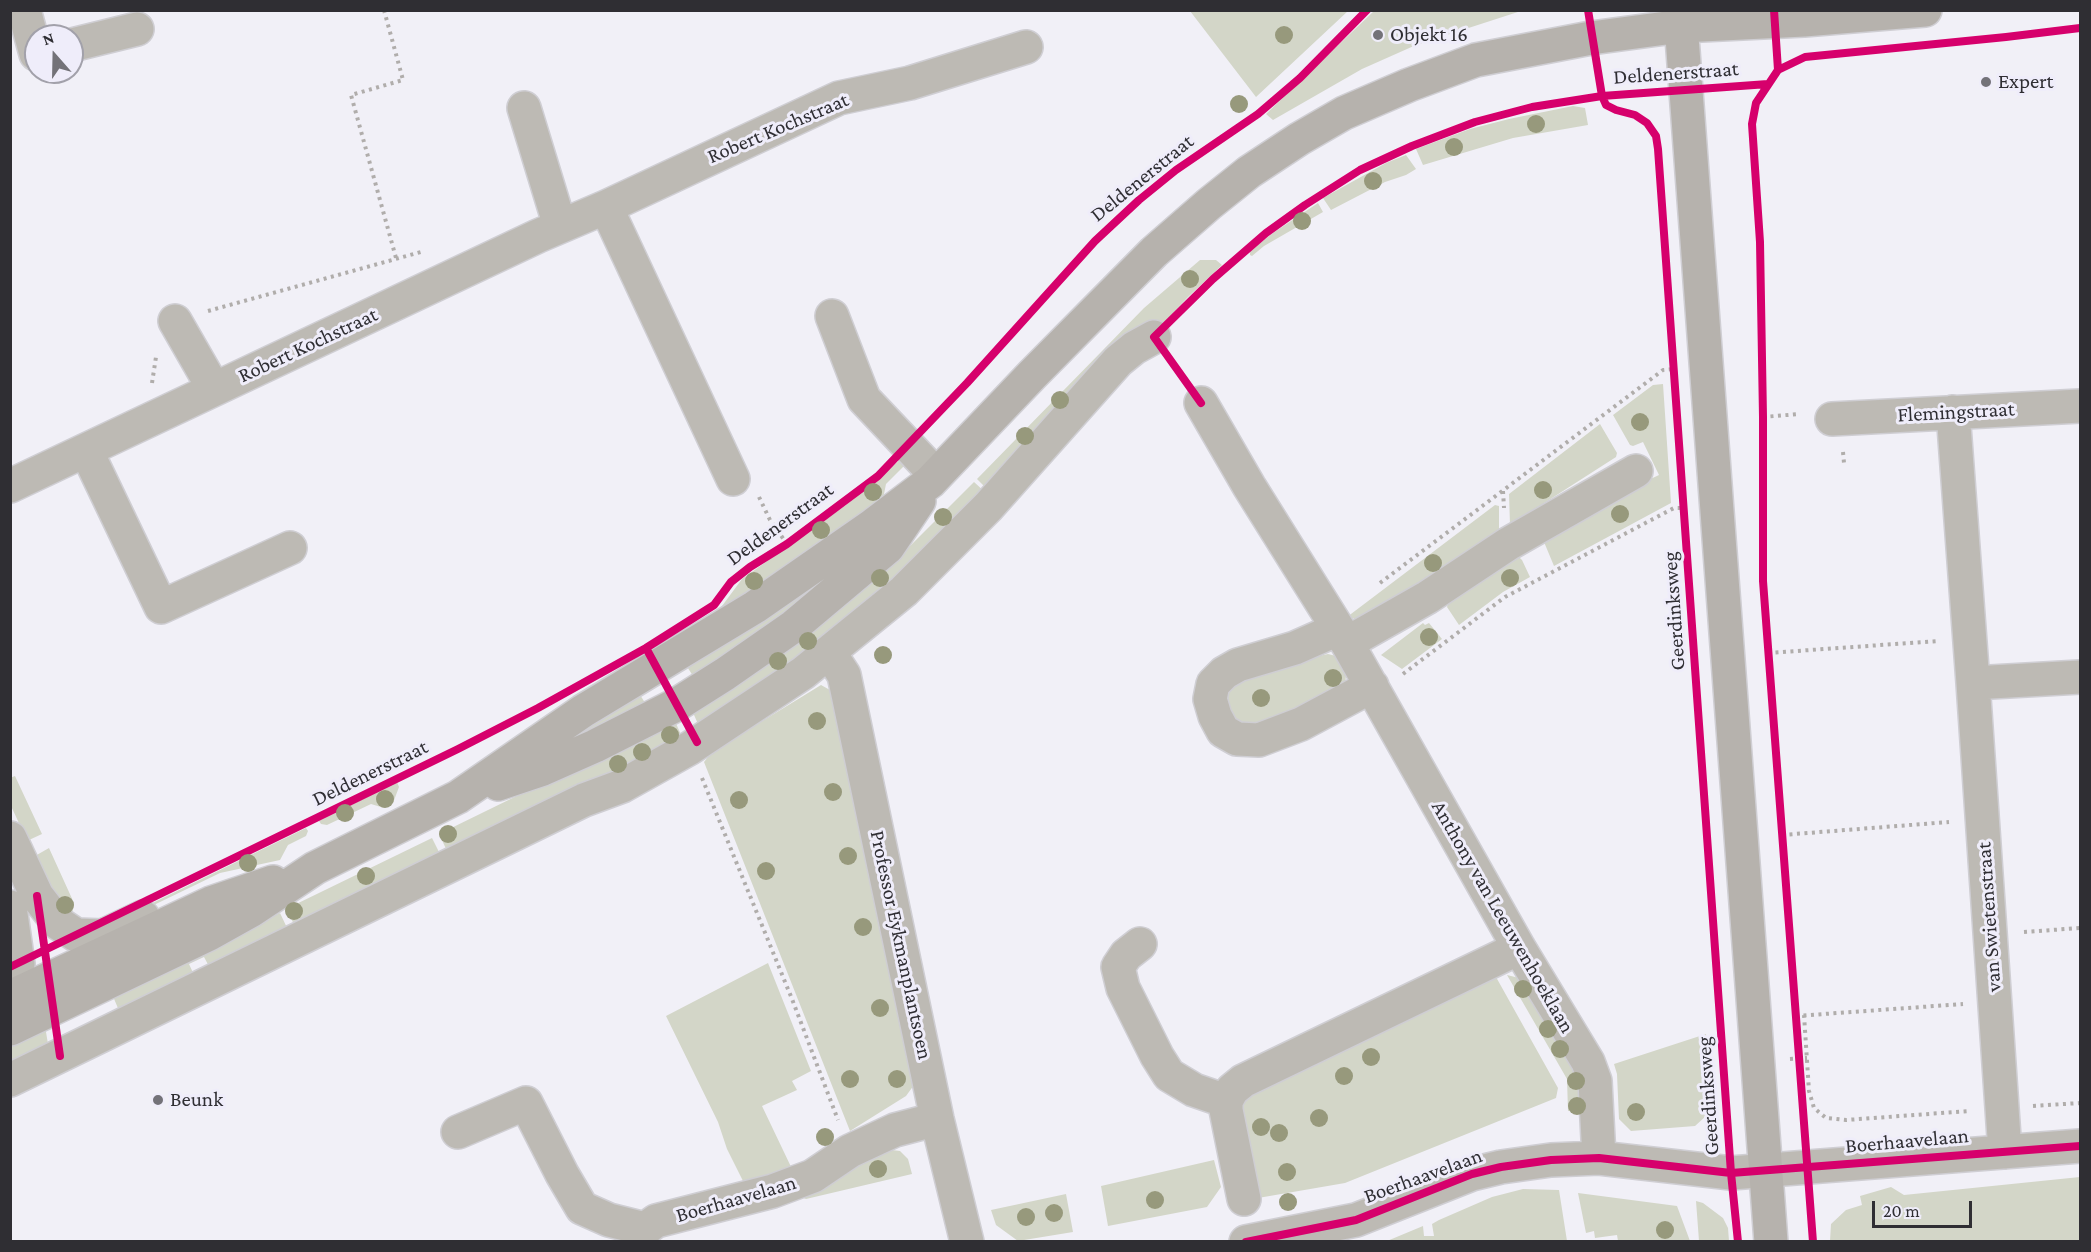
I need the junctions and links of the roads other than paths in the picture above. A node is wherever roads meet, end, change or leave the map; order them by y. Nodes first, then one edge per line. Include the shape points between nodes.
1 (1925, 10) edge
2 (1680, 18) edge
3 (137, 29) dead end
4 (84, 42) edge
5 (1026, 47) dead end
6 (524, 108) dead end
7 (606, 207) junction
8 (560, 226) junction
9 (832, 316) dead end
10 (175, 321) road end
11 (1154, 337) dead end
12 (214, 389) junction
13 (1201, 403) dead end
14 (2080, 406) edge
15 (1953, 412) junction
16 (1832, 419) dead end
17 (86, 450) junction
18 (1636, 471) dead end
19 (933, 478) junction
20 (734, 479) road end
21 (10, 486) edge
22 (290, 548) dead end
23 (1342, 636) junction
24 (829, 652) junction
25 (1972, 669) junction
26 (2080, 677) edge
27 (1374, 690) junction
28 (458, 797) junction
29 (10, 838) edge
30 (315, 868) junction
31 (24, 902) edge
32 (211, 903) junction
33 (1140, 944) dead end
34 (1519, 948) junction
35 (11, 998) edge
36 (10, 1029) edge
37 (10, 1080) edge
38 (1226, 1101) junction
39 (937, 1119) junction
40 (458, 1132) dead end
41 (2080, 1146) edge
42 (2005, 1152) junction
43 (1599, 1158) junction
44 (1765, 1171) junction
45 (1244, 1199) dead end
46 (642, 1235) edge
47 (1252, 1241) edge
48 (968, 1242) edge
49 (1771, 1242) edge

1 - 2 main road, Deldenerstraat via 1804,20
2 - 19 main road, Deldenerstraat via 1476,60 1344,113 1299,139 1249,172 1154,252
2 - 44 main road
3 - 4 street
5 - 7 street, Robert Kochstraat via 910,83 839,98
6 - 8 street
7 - 8 street, Robert Kochstraat
7 - 20 street
8 - 12 street, Robert Kochstraat
9 - 19 street via 864,399
10 - 12 street
11 - 24 street via 1118,361 980,515 904,591
12 - 17 street, Robert Kochstraat
13 - 23 street, Anthony van Leeuwenhoeklaan
14 - 15 street, Flemingstraat
15 - 16 street, Flemingstraat
15 - 25 street, van Swietenstraat
17 - 21 street, Robert Kochstraat
17 - 22 street via 161,607
18 - 23 street via 1508,544 1428,597
19 - 28 main road, Deldenerstraat via 755,607 583,711
19 - 28 main road, Deldenerstraat via 888,547 794,626 725,674 676,705 595,746 543,769
23 - 27 street, Anthony van Leeuwenhoeklaan
23 - 27 street via 1238,665 1224,673 1213,684 1210,699 1223,730 1237,739 1259,740
24 - 37 street via 690,748 622,786 584,800
24 - 39 street, Professor Eykmanplantsoen via 844,675
25 - 26 street
25 - 42 street, van Swietenstraat
27 - 34 street, Anthony van Leeuwenhoeklaan
28 - 30 main road, Deldenerstraat
29 - 31 street
30 - 32 main road, Deldenerstraat
30 - 36 main road, Deldenerstraat via 209,934
31 - 32 street via 76,935 89,937 103,936 158,910
31 - 35 street
32 - 35 main road, Deldenerstraat
33 - 38 street via 1118,967 1123,988 1157,1056 1169,1075 1194,1090
34 - 38 street via 1243,1081
34 - 43 street, Anthony van Leeuwenhoeklaan via 1588,1062 1595,1081
38 - 45 street
39 - 46 street, Boerhaavelaan via 895,1130 850,1151 813,1176 773,1191 656,1221
39 - 48 street, Professor Eykmanplantsoen
40 - 46 street via 526,1103 582,1208
41 - 42 street, Boerhaavelaan
42 - 44 street, Boerhaavelaan
43 - 44 street, Boerhaavelaan via 1731,1173
43 - 47 street, Boerhaavelaan via 1501,1167 1472,1174 1356,1220
44 - 49 main road

